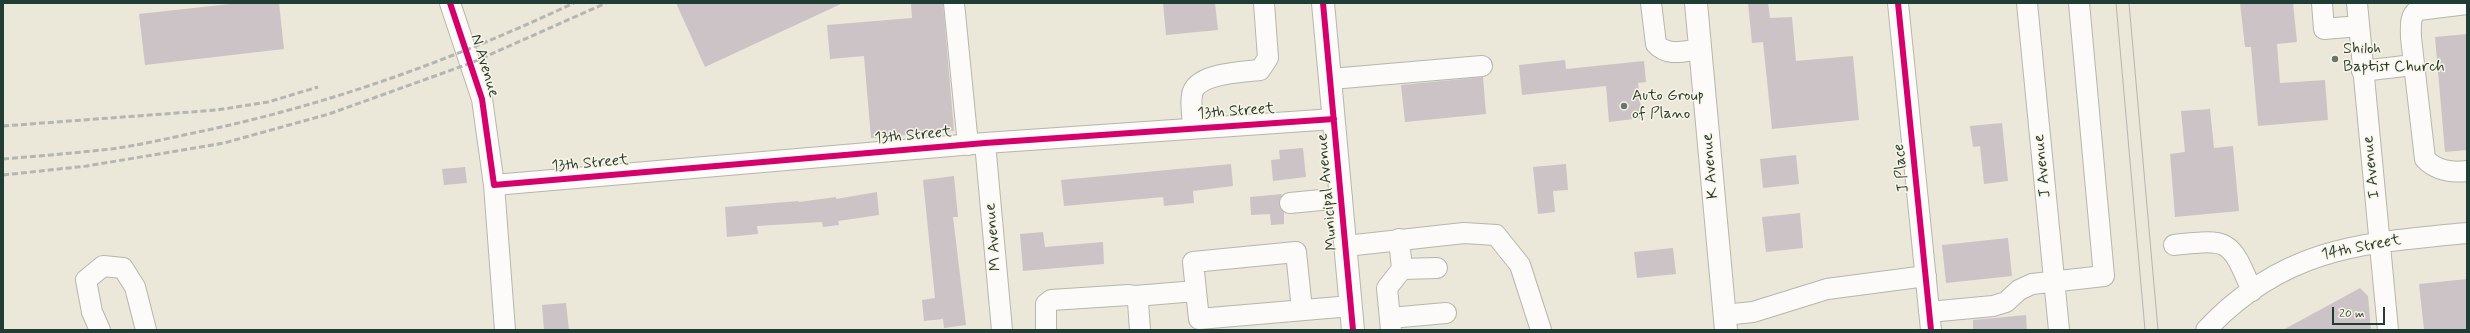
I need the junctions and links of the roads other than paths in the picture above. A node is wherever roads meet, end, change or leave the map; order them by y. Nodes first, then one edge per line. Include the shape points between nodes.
1 (450, 3) edge
2 (954, 3) edge
3 (1264, 3) edge
4 (1323, 3) edge
5 (1651, 3) edge
6 (1696, 3) edge
7 (1898, 3) edge
8 (2027, 3) edge
9 (2078, 3) edge
10 (2322, 3) edge
11 (2357, 3) edge
12 (2467, 4) edge
13 (2359, 26) junction
14 (1700, 49) junction
15 (2414, 65) junction
16 (1482, 66) dead end
17 (2362, 72) junction
18 (1330, 79) junction
19 (1334, 119) junction
20 (1193, 128) junction
21 (977, 144) junction
22 (2467, 171) edge
23 (494, 185) junction
24 (1342, 198) junction
25 (1290, 203) dead end
26 (2467, 233) edge
27 (1399, 239) junction
28 (2380, 242) junction
29 (2174, 245) dead end
30 (1346, 246) junction
31 (1437, 268) dead end
32 (1402, 269) junction
33 (1926, 276) junction
34 (2055, 280) junction
35 (1196, 291) junction
36 (2252, 291) junction
37 (1135, 296) junction
38 (1351, 306) junction
39 (1302, 310) junction
40 (1446, 313) dead end
41 (1930, 321) edge
42 (1725, 322) edge
43 (1390, 324) edge
44 (100, 330) edge
45 (146, 330) edge
46 (505, 330) edge
47 (1002, 330) edge
48 (1046, 330) edge
49 (1140, 330) edge
50 (1353, 330) edge
51 (1541, 330) edge
52 (2059, 330) edge
53 (2206, 330) edge
54 (2388, 330) edge

1 - 23 street, N Avenue via 482,99
2 - 21 street, M Avenue
3 - 20 street via 1268,58 1265,66 1260,70 1216,76 1196,86 1192,94
4 - 18 main road, Municipal Avenue
5 - 14 street via 1656,44 1660,48 1666,53
6 - 14 main road, K Avenue
7 - 33 street, J Place
8 - 34 street, J Avenue
9 - 34 street via 2104,276
10 - 13 street via 2324,29
11 - 13 street, I Avenue
12 - 15 street via 2418,10 2413,13 2411,38
13 - 17 street, I Avenue
14 - 42 main road, K Avenue
15 - 17 street
15 - 22 street via 2425,159 2431,165 2452,172
16 - 18 street
17 - 28 street, I Avenue
18 - 19 main road, Municipal Avenue
19 - 20 street, 13th Street
19 - 24 main road, Municipal Avenue
20 - 21 street, 13th Street
21 - 23 street, 13th Street
21 - 47 street, M Avenue
23 - 46 street, N Avenue
24 - 25 street
24 - 30 main road, Municipal Avenue
26 - 28 street, 14th Street
27 - 30 street
27 - 32 street
27 - 51 street via 1464,233 1496,235 1520,265
28 - 36 street, 14th Street via 2338,249 2300,262 2271,277
28 - 54 street, I Avenue
29 - 36 street via 2204,242 2224,244 2231,248 2240,261
30 - 38 main road, Municipal Avenue
31 - 32 street
32 - 43 street via 1387,288
33 - 41 street, J Place
33 - 42 street via 1827,289
34 - 41 street via 2026,286 2006,302
34 - 52 street, J Avenue
35 - 37 street
35 - 39 street via 1199,319
35 - 39 street via 1193,262 1296,252
36 - 53 street, 14th Street
37 - 48 street via 1129,294 1052,300 1046,304 1044,310
37 - 49 street via 1138,302
38 - 39 street
38 - 50 main road, Municipal Avenue
40 - 43 street
44 - 45 street via 92,312 86,280 103,266 123,268 135,288

